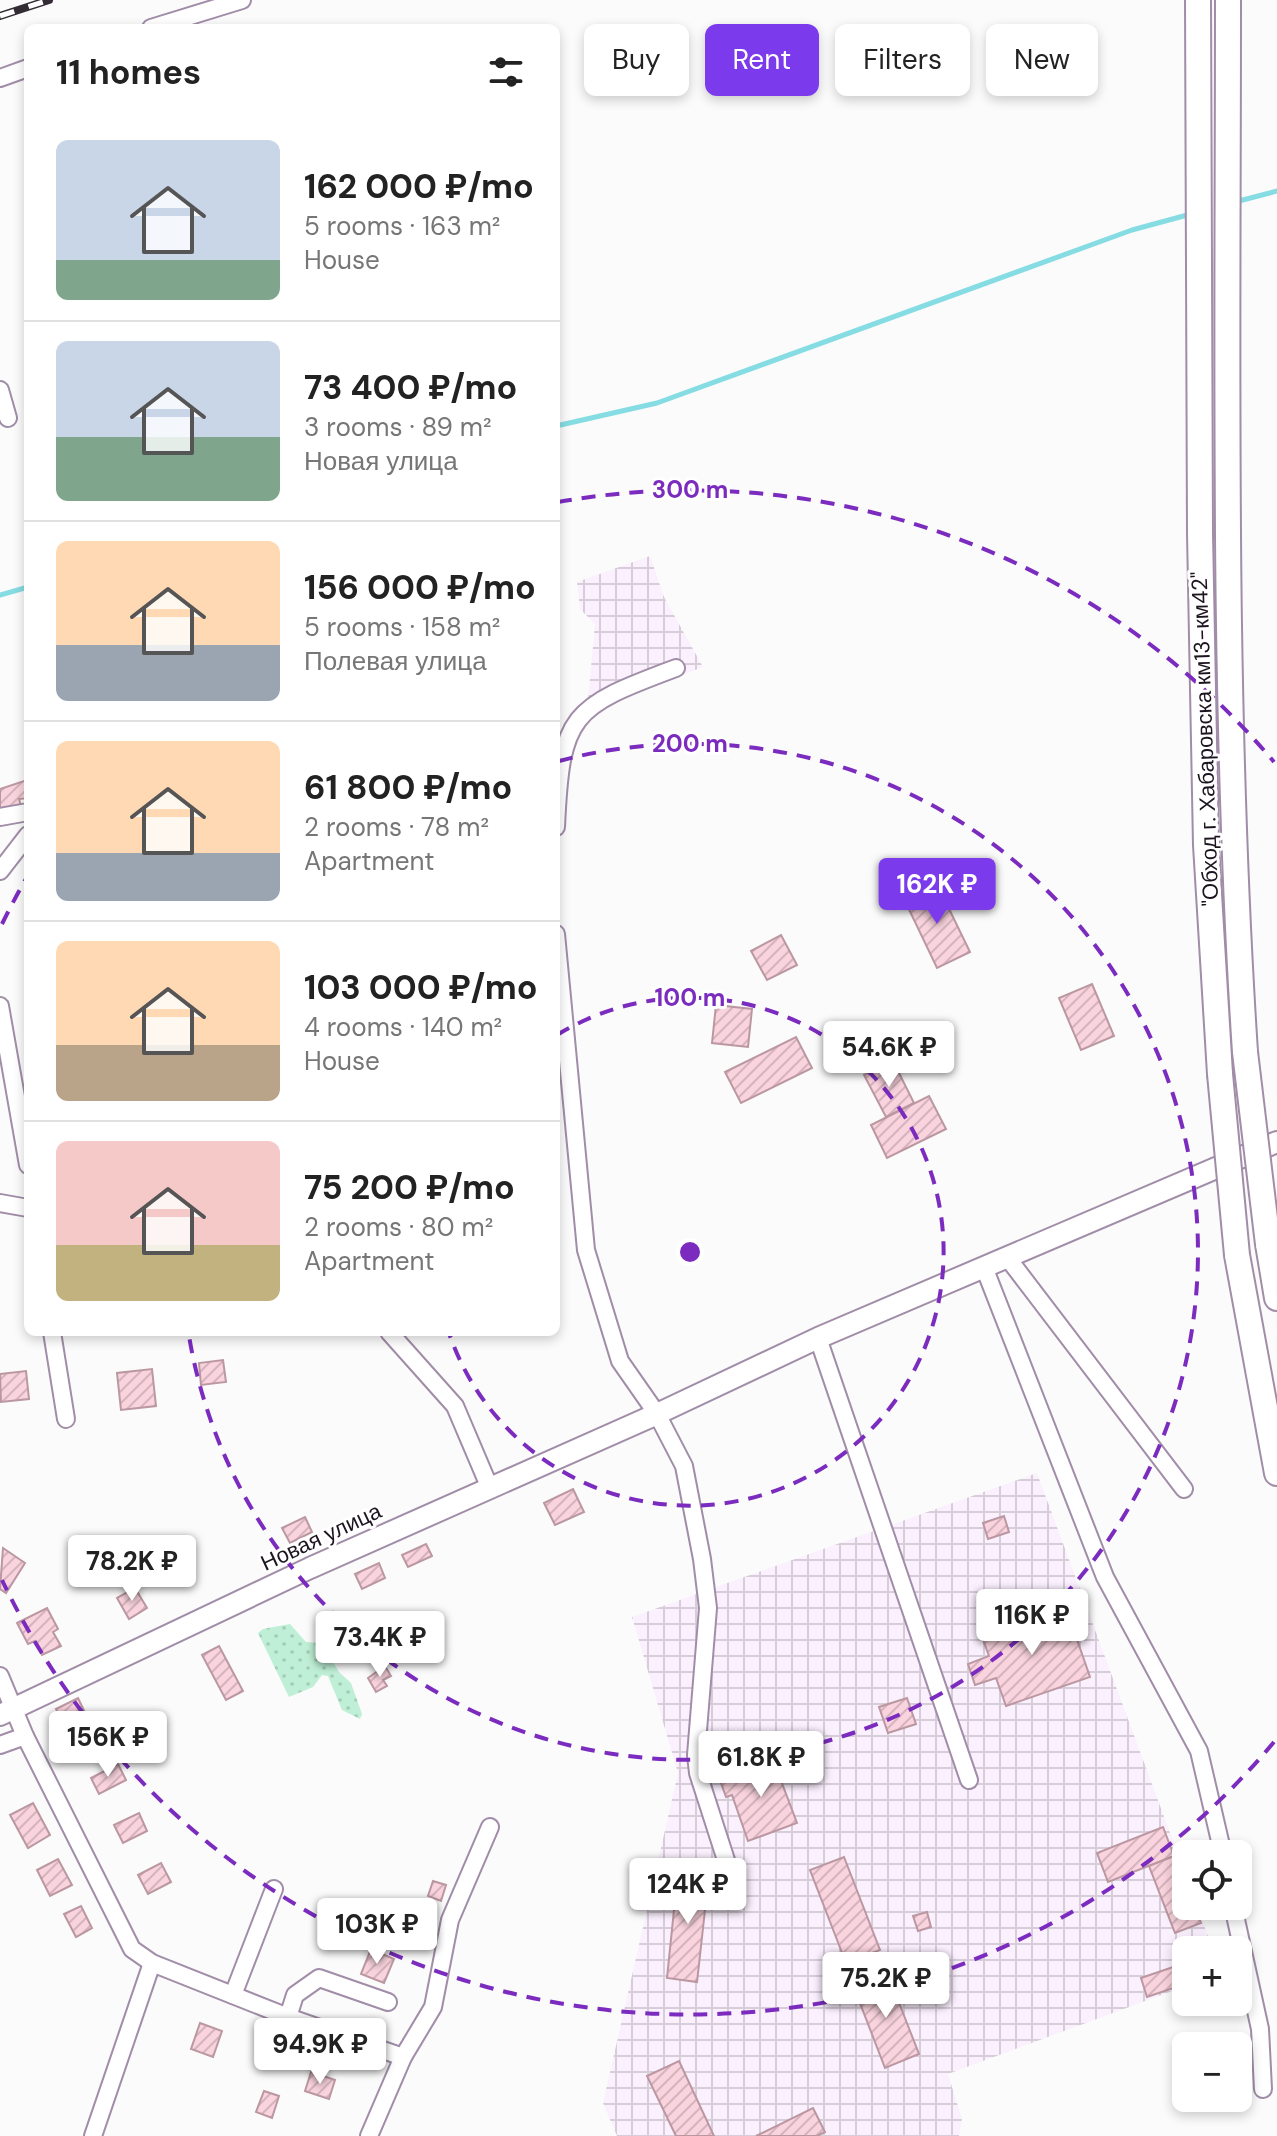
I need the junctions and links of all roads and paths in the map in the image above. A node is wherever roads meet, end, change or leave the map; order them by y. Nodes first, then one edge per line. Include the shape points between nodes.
1 (242, 0) edge
2 (1198, 0) edge
3 (1228, 0) edge
4 (164, 24) edge
5 (24, 69) edge
6 (0, 78) edge
7 (0, 390) edge
8 (8, 418) dead end
9 (676, 668) dead end
10 (560, 765) edge
11 (24, 813) edge
12 (0, 817) edge
13 (24, 840) edge
14 (0, 871) edge
15 (560, 976) edge
16 (0, 1006) edge
17 (24, 1142) edge
18 (1277, 1142) edge
19 (0, 1203) edge
20 (24, 1207) edge
21 (1007, 1257) junction
22 (984, 1267) junction
23 (1277, 1298) edge
24 (53, 1336) edge
25 (393, 1336) edge
26 (818, 1338) junction
27 (657, 1414) junction
28 (66, 1419) dead end
29 (1277, 1473) edge
30 (489, 1486) junction
31 (1184, 1489) dead end
32 (0, 1676) edge
33 (7, 1712) edge
34 (25, 1736) junction
35 (0, 1745) edge
36 (969, 1780) dead end
37 (490, 1827) dead end
38 (1220, 1840) edge
39 (734, 1885) dead end
40 (274, 1889) dead end
41 (1236, 1920) edge
42 (152, 1963) junction
43 (233, 1995) junction
44 (388, 2002) dead end
45 (288, 2017) junction
46 (403, 2057) junction
47 (1263, 2089) dead end
48 (93, 2136) edge
49 (369, 2136) edge

1 - 4 street
2 - 29 highway, "Обход г. Хабаровска км13-км42", bridge via 1206,830 1237,1255
3 - 23 highway, "Обход г. Хабаровска км13-км42", bridge via 1225,153 1234,885 1245,1052
5 - 6 street
7 - 8 street
9 - 10 street via 608,693 571,724
11 - 12 street
13 - 14 street
15 - 27 street via 586,1250 620,1361
16 - 17 street
18 - 21 main road, Новая улица
19 - 20 street
21 - 22 main road, Новая улица
21 - 31 street
22 - 26 main road, Новая улица
22 - 38 street via 1105,1577 1199,1751
24 - 28 street
25 - 30 street via 455,1406
26 - 27 main road, Новая улица
26 - 36 street
27 - 30 main road, Новая улица
27 - 39 street via 684,1466 702,1559 708,1608 696,1755
30 - 33 main road, Новая улица
32 - 33 street
33 - 34 street
34 - 35 street
34 - 42 street via 122,1935
37 - 46 street via 450,1920 433,2007
40 - 43 street
41 - 47 street via 1260,2029
42 - 43 street
42 - 48 street
43 - 45 street
44 - 45 street via 319,1978 295,1995
45 - 46 street
46 - 49 street

